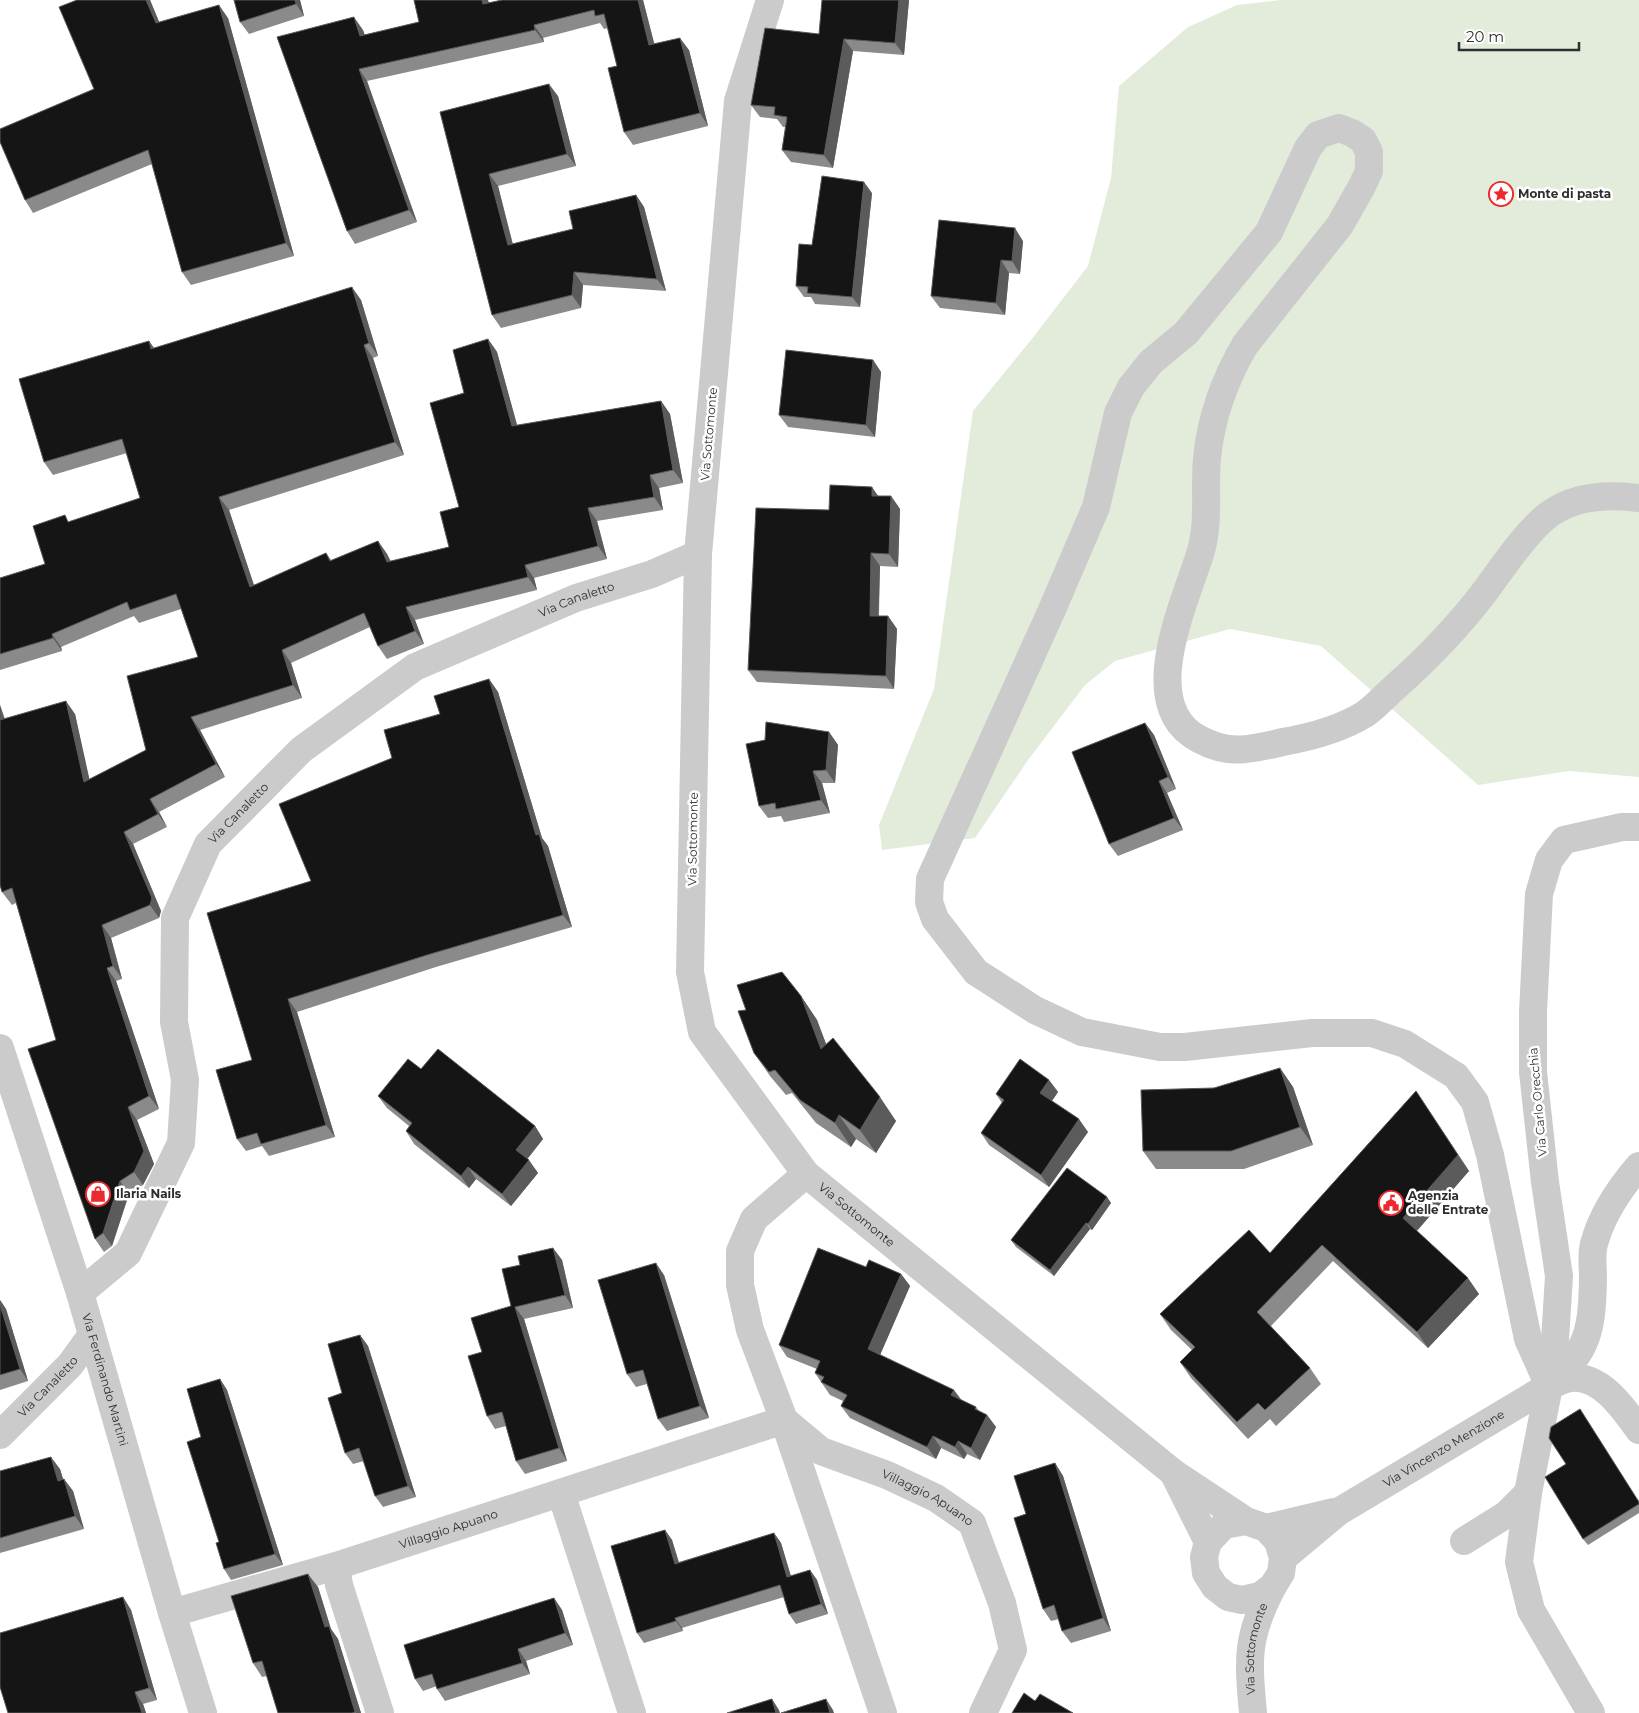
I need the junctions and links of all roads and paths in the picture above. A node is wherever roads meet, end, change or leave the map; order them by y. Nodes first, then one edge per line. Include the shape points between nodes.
1 (770, 0) edge
2 (1639, 498) edge
3 (698, 554) junction
4 (1639, 827) edge
5 (0, 1048) edge
6 (1639, 1166) edge
7 (806, 1174) junction
8 (80, 1293) junction
9 (91, 1336) junction
10 (1549, 1386) junction
11 (784, 1420) junction
12 (1639, 1430) edge
13 (0, 1435) edge
14 (1175, 1474) junction
15 (561, 1493) junction
16 (1528, 1493) junction
17 (1338, 1512) junction
18 (1256, 1524) junction
19 (1464, 1541) dead end
20 (1208, 1542) junction
21 (1283, 1558) junction
22 (336, 1566) junction
23 (1273, 1586) junction
24 (172, 1613) junction
25 (204, 1713) edge
26 (380, 1713) edge
27 (632, 1713) edge
28 (884, 1713) edge
29 (983, 1713) edge
30 (1253, 1713) edge
31 (1591, 1713) edge

1 - 3 street, Via Sottomonte via 738,101
2 - 10 street via 1593,496 1550,513 1518,547 1445,640 1366,713 1338,727 1302,739 1242,751 1215,748 1178,723 1168,688 1168,663 1172,640 1203,545 1208,458 1217,407 1245,345 1340,225 1369,171 1369,152 1357,136 1339,128 1318,135 1308,148 1269,232 1186,333 1151,362 1131,387 1118,413 1096,507 1052,612 930,879 929,902 935,919 976,972 1035,1010 1082,1032 1160,1047 1312,1033 1372,1033 1405,1044 1456,1076 1475,1102 1490,1155 1528,1339
3 - 7 street, Via Sottomonte via 690,972 702,1032
3 - 8 street, Via Canaletto via 652,574 576,598 415,666 301,750 208,844 174,918 174,1022 185,1080 181,1142 128,1253
4 - 10 street, Via Carlo Orecchia via 1622,827 1564,840 1549,860 1539,894 1533,1072 1559,1276
5 - 8 street, Via Ferdinando Martini
6 - 10 street via 1618,1190 1593,1246 1592,1318 1582,1349 1564,1373
7 - 11 street, Villaggio Apuano via 754,1219 740,1251 740,1285 750,1330
7 - 14 street, Via Sottomonte
8 - 9 street, Via Ferdinando Martini
9 - 13 street, Via Canaletto via 70,1365
9 - 24 street, Via Ferdinando Martini
10 - 12 street via 1572,1378 1591,1382 1607,1391
10 - 16 street, Via Carlo Orecchia
10 - 17 street, Via Vincenzo Menzione
11 - 15 street, Villaggio Apuano
11 - 28 street, Villaggio Apuano
11 - 29 street, Villaggio Apuano via 821,1451 896,1478 936,1498 972,1523 1002,1603 1012,1650
14 - 18 street, Via Sottomonte
14 - 20 street, Via Sottomonte
15 - 22 street, Villaggio Apuano
15 - 27 street
16 - 19 street via 1507,1514
16 - 31 street, Via Carlo Orecchia via 1519,1562 1524,1588 1531,1610
17 - 18 street, Via Vincenzo Menzione
17 - 21 street, Via Vincenzo Menzione
18 - 20 street via 1224,1525
18 - 21 street via 1278,1541
20 - 23 street via 1204,1557 1206,1574 1228,1597 1242,1600 1260,1596
21 - 23 street via 1281,1573
22 - 24 street, Villaggio Apuano
22 - 26 street via 339,1585
23 - 30 street, Via Sottomonte via 1259,1613 1251,1639 1249,1666
24 - 25 street, Via Ferdinando Martini

